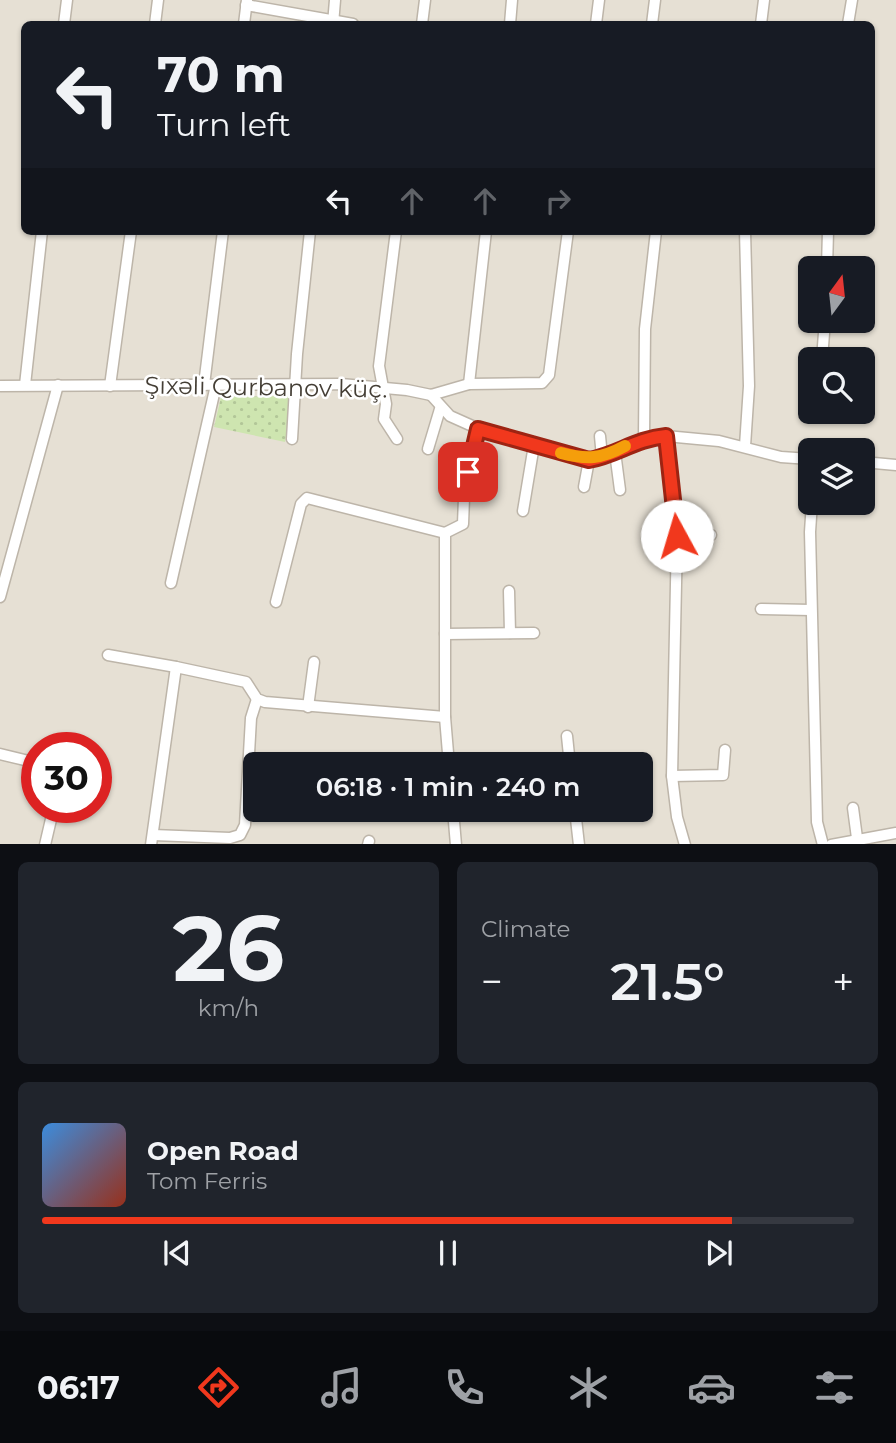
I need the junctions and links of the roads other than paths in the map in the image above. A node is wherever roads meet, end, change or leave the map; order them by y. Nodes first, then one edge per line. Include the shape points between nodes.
1 (67, 0) edge
2 (158, 0) edge
3 (335, 0) edge
4 (425, 0) edge
5 (512, 0) edge
6 (599, 0) edge
7 (655, 0) edge
8 (764, 0) edge
9 (852, 0) edge
10 (247, 2) edge
11 (64, 21) edge
12 (155, 21) edge
13 (244, 21) edge
14 (325, 21) edge
15 (333, 21) edge
16 (422, 21) edge
17 (510, 21) edge
18 (596, 21) edge
19 (652, 21) edge
20 (761, 21) edge
21 (848, 21) edge
22 (41, 235) edge
23 (130, 235) edge
24 (223, 235) edge
25 (310, 235) edge
26 (395, 235) edge
27 (486, 235) edge
28 (567, 235) edge
29 (656, 235) edge
30 (745, 235) edge
31 (828, 235) edge
32 (827, 256) edge
33 (297, 384) junction
34 (469, 384) junction
35 (24, 385) junction
36 (58, 385) junction
37 (204, 385) junction
38 (216, 385) junction
39 (0, 386) edge
40 (110, 386) junction
41 (381, 387) junction
42 (431, 396) junction
43 (440, 409) junction
44 (478, 429) junction
45 (600, 436) dead end
46 (666, 436) junction
47 (644, 438) junction
48 (292, 439) dead end
49 (397, 439) dead end
50 (534, 445) junction
51 (745, 446) junction
52 (428, 449) dead end
53 (615, 452) junction
54 (602, 457) junction
55 (798, 458) edge
56 (589, 460) junction
57 (875, 463) edge
58 (896, 465) edge
59 (584, 486) dead end
60 (620, 490) dead end
61 (523, 511) dead end
62 (812, 515) edge
63 (445, 533) junction
64 (711, 535) dead end
65 (677, 536) junction
66 (171, 583) dead end
67 (509, 591) dead end
68 (0, 597) edge
69 (276, 602) dead end
70 (761, 609) dead end
71 (811, 610) junction
72 (534, 633) dead end
73 (445, 634) junction
74 (510, 634) junction
75 (108, 655) dead end
76 (313, 662) dead end
77 (176, 667) junction
78 (257, 699) junction
79 (308, 707) junction
80 (445, 717) junction
81 (567, 736) dead end
82 (724, 750) dead end
83 (448, 752) edge
84 (569, 752) edge
85 (0, 754) edge
86 (21, 759) edge
87 (672, 776) junction
88 (853, 808) dead end
89 (454, 822) edge
90 (576, 822) edge
91 (50, 823) edge
92 (896, 832) edge
93 (857, 838) junction
94 (152, 840) edge
95 (45, 844) edge
96 (456, 844) edge
97 (579, 844) edge
98 (685, 844) edge
99 (824, 844) edge
100 (835, 844) edge

1 - 11 street
2 - 12 street
3 - 15 street
4 - 16 street
5 - 17 street
6 - 18 street
7 - 19 street
8 - 20 street
9 - 21 street
10 - 13 street
10 - 14 street
22 - 35 street
23 - 40 street
24 - 37 street
25 - 33 street
26 - 41 street via 379,366
27 - 34 street
28 - 34 street, Şıxəli Qurbanov küç. via 547,381
29 - 47 street via 645,329
30 - 51 street
31 - 32 street
33 - 38 street, Şıxəli Qurbanov küç.
33 - 41 street, Şıxəli Qurbanov küç.
33 - 48 street
34 - 42 street, Şıxəli Qurbanov küç.
35 - 36 street, Şıxəli Qurbanov küç.
35 - 39 street, Şıxəli Qurbanov küç.
36 - 40 street, Şıxəli Qurbanov küç.
36 - 68 street
37 - 38 street, Şıxəli Qurbanov küç.
37 - 40 street, Şıxəli Qurbanov küç.
38 - 66 street
41 - 42 street, Şıxəli Qurbanov küç.
41 - 49 street via 386,425
42 - 43 street
43 - 44 street
43 - 52 street
44 - 50 street
44 - 63 street via 463,524
45 - 54 street
46 - 47 street
46 - 51 street
46 - 65 street
47 - 53 street
50 - 56 street
50 - 61 street
51 - 55 street
53 - 54 street
53 - 60 street
54 - 56 street
56 - 59 street
57 - 58 street
62 - 71 street
63 - 69 street via 307,498 301,504
63 - 73 street
64 - 65 street
65 - 87 street
67 - 74 street
70 - 71 street
71 - 99 street via 817,822
72 - 74 street
73 - 74 street
73 - 80 street
75 - 77 street
76 - 79 street
77 - 78 street via 246,682
77 - 94 street
78 - 79 street
78 - 94 street via 251,718 245,825 240,835
79 - 80 street
80 - 83 street
81 - 84 street
82 - 87 street via 723,775
85 - 86 street
87 - 98 street
88 - 93 street
89 - 96 street
90 - 97 street
91 - 95 street
92 - 93 street
93 - 100 street

